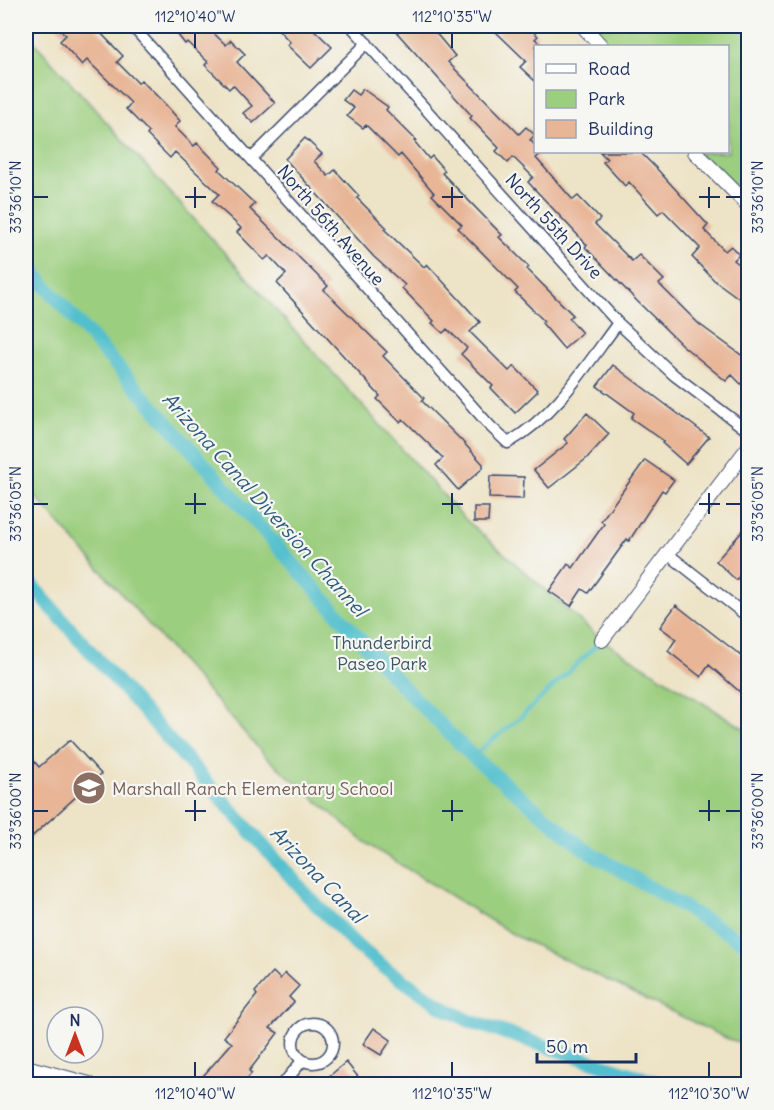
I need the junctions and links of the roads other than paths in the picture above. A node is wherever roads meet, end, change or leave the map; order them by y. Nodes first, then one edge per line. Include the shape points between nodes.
1 (132, 26) edge
2 (351, 26) edge
3 (583, 26) edge
4 (367, 43) junction
5 (600, 45) edge
6 (696, 153) edge
7 (251, 159) junction
8 (748, 205) edge
9 (618, 323) junction
10 (748, 431) edge
11 (748, 448) edge
12 (668, 554) junction
13 (748, 616) edge
14 (602, 640) dead end
15 (302, 1060) dead end
16 (26, 1067) edge
17 (88, 1084) edge
18 (283, 1084) edge

1 - 7 street, North 56th Avenue
2 - 4 street, North 55th Drive
3 - 5 street
4 - 7 street
4 - 9 street, North 55th Drive
6 - 8 street
7 - 9 street, North 56th Avenue via 490,428 508,443 526,433 555,406
9 - 10 street, North 55th Drive via 674,375
11 - 12 street
12 - 13 street
12 - 14 street
15 - 18 street
16 - 17 street

